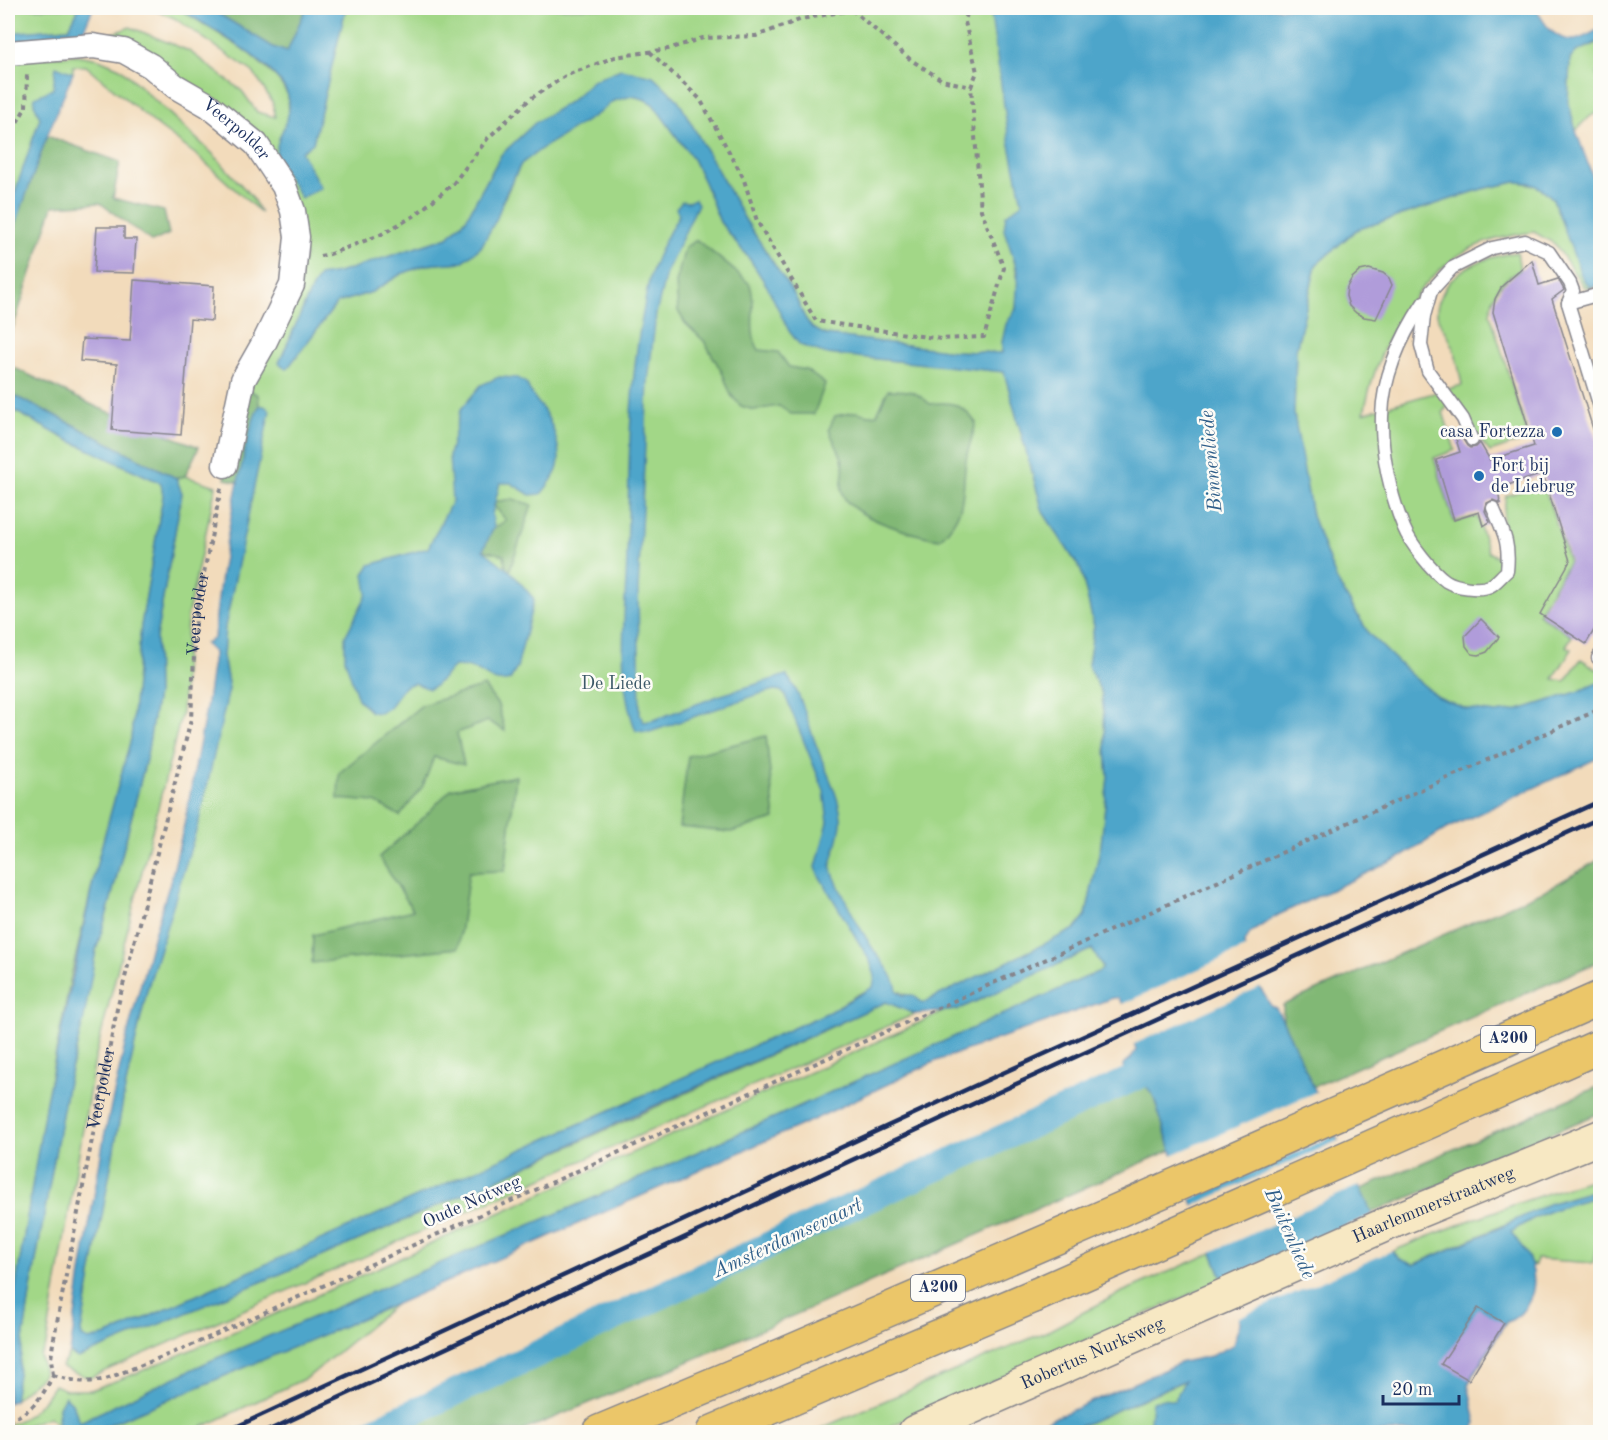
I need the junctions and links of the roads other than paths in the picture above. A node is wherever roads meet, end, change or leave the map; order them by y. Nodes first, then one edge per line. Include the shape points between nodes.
1 (18, 52) edge
2 (1431, 291) junction
3 (1600, 294) edge
4 (1568, 303) junction
5 (1600, 407) edge
6 (1472, 440) dead end
7 (225, 465) road end
8 (1492, 508) dead end
9 (1600, 998) edge
10 (1600, 1047) edge
11 (1600, 1137) edge
12 (1268, 1276) joint
13 (599, 1432) edge
14 (713, 1432) edge
15 (915, 1432) edge

1 - 7 street, Veerpolder via 93,46 124,51 208,105 255,144 284,186 297,237 292,285 243,380
2 - 4 lane via 1452,268 1492,248 1525,241 1550,252 1573,291
2 - 6 lane via 1421,345 1428,371 1463,419
2 - 8 lane via 1397,353 1387,382 1382,415 1391,490 1404,530 1430,566 1447,582 1474,588 1490,586 1507,571 1509,551
3 - 4 lane
4 - 5 lane
9 - 13 main road, A200 via 1101,1218
10 - 14 main road, A200 via 1117,1260
11 - 12 main road, Haarlemmerstraatweg
12 - 15 main road, Robertus Nurksweg

